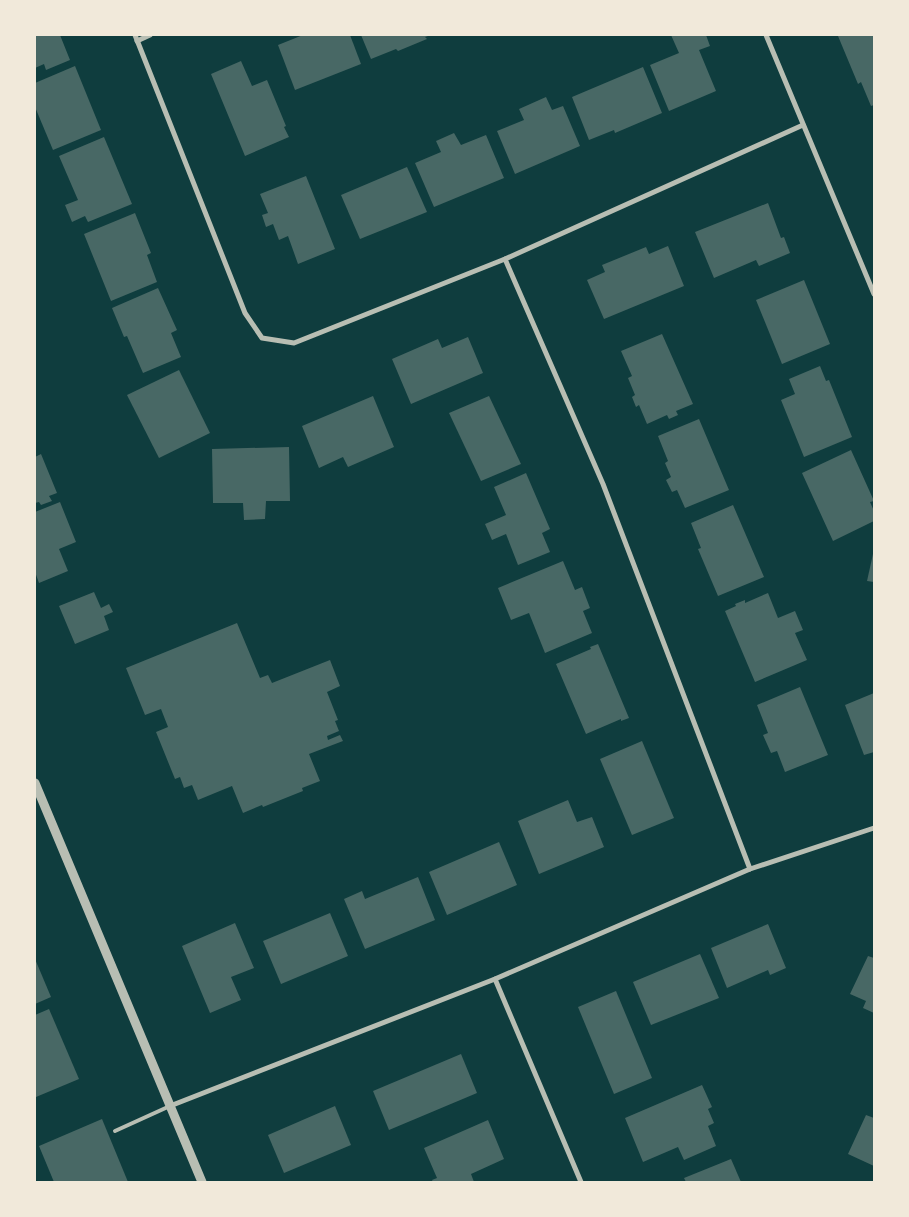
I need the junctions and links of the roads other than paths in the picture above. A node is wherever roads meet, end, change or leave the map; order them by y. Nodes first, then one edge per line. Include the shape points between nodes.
1 (150, 35) edge
2 (766, 35) edge
3 (136, 38) edge
4 (803, 124) junction
5 (505, 259) junction
6 (874, 294) edge
7 (35, 783) edge
8 (874, 828) edge
9 (750, 869) junction
10 (495, 978) junction
11 (170, 1106) junction
12 (115, 1130) dead end
13 (202, 1182) edge
14 (581, 1182) edge

1 - 3 street
2 - 4 street
3 - 5 street via 245,313 262,338 294,343
4 - 5 street
4 - 6 street
5 - 9 street via 603,484
7 - 11 street
8 - 9 street
9 - 10 street
10 - 11 street
10 - 14 street
11 - 12 lane
11 - 13 street

